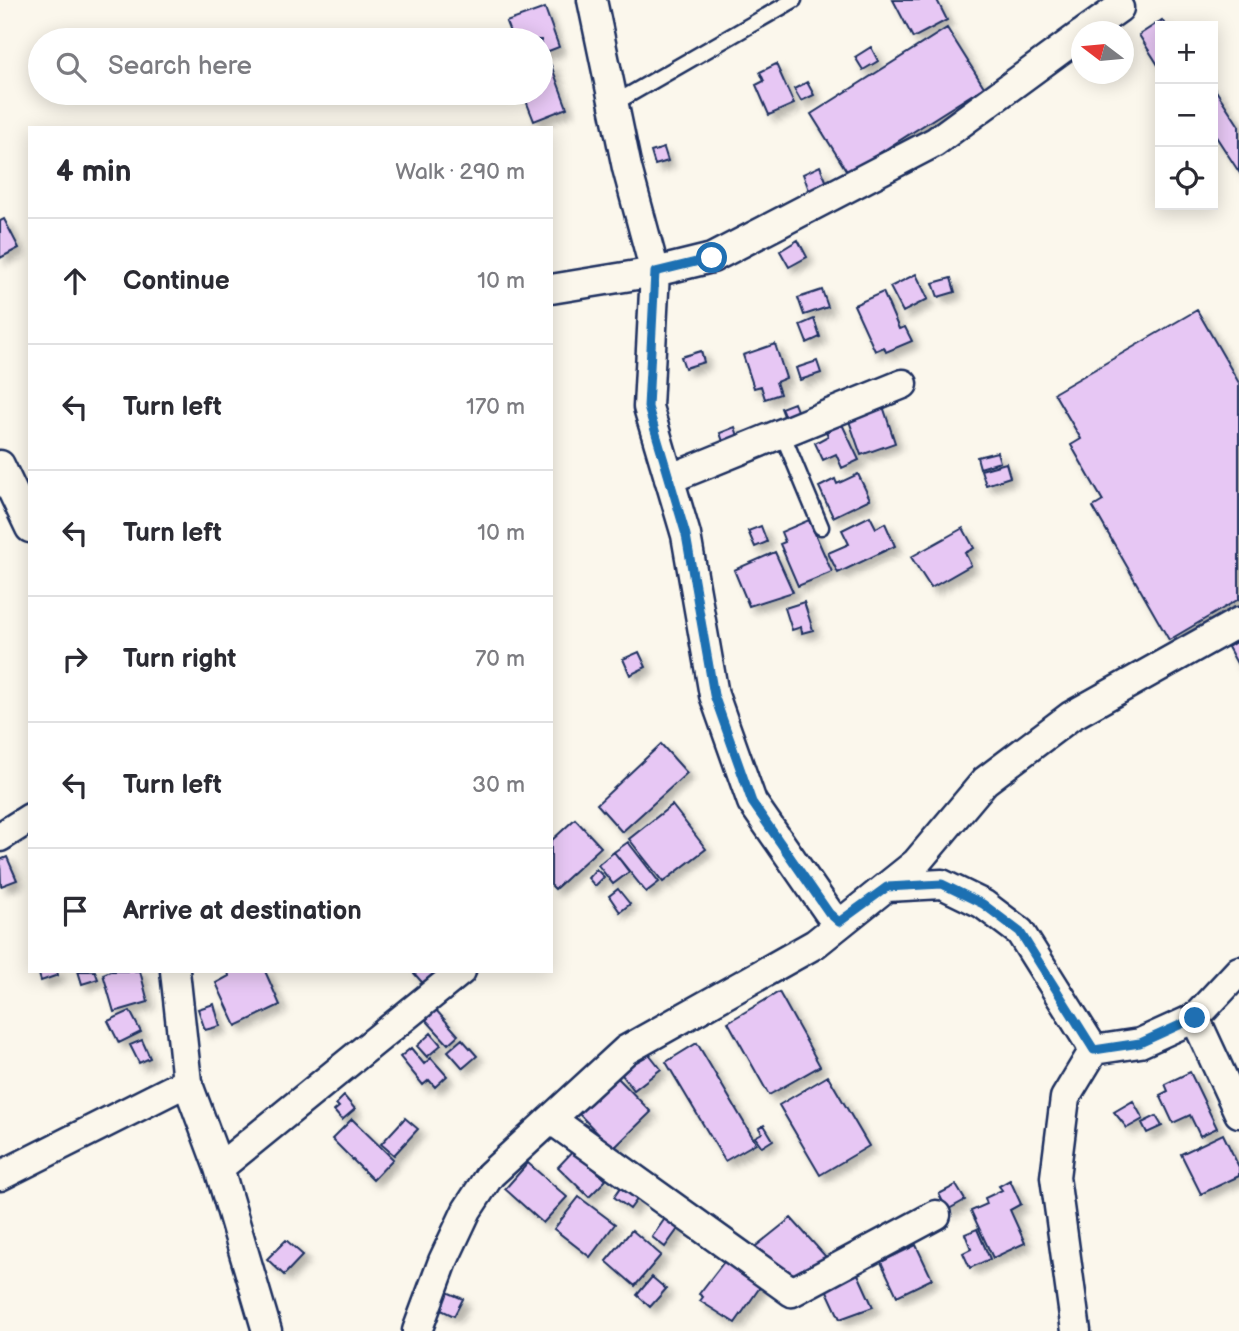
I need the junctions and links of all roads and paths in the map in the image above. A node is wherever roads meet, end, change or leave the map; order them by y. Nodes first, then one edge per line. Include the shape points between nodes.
1 (592, 0) edge
2 (794, 0) edge
3 (1119, 8) dead end
4 (1100, 21) edge
5 (1071, 42) edge
6 (613, 104) junction
7 (655, 272) junction
8 (553, 289) edge
9 (903, 384) dead end
10 (782, 433) junction
11 (0, 465) edge
12 (669, 479) junction
13 (27, 510) edge
14 (821, 527) dead end
15 (1239, 622) edge
16 (28, 819) edge
17 (0, 837) edge
18 (887, 887) junction
19 (839, 922) junction
20 (1239, 971) edge
21 (175, 973) edge
22 (458, 973) edge
23 (1195, 1018) junction
24 (1094, 1050) junction
25 (187, 1082) junction
26 (1239, 1113) edge
27 (552, 1121) junction
28 (219, 1168) junction
29 (0, 1176) edge
30 (936, 1215) dead end
31 (267, 1331) edge
32 (417, 1331) edge
33 (1076, 1331) edge

1 - 6 street
2 - 6 lane
3 - 4 street
5 - 7 street via 935,142 712,258
6 - 7 street
7 - 8 street
7 - 12 street via 648,407
9 - 10 street
10 - 12 street
10 - 14 lane
11 - 13 street
12 - 19 street via 686,535 714,695 752,802
15 - 18 street via 1071,716 985,781 916,863
16 - 17 street
18 - 19 street
18 - 24 street via 942,884 983,904 1020,932
19 - 27 street via 815,944 626,1050
20 - 23 street
21 - 25 street
22 - 28 street
23 - 24 street via 1140,1043
23 - 26 street
24 - 33 street via 1065,1098 1055,1177
25 - 28 street
25 - 29 street
27 - 30 street via 792,1292
27 - 32 street via 482,1187 443,1261
28 - 31 street

